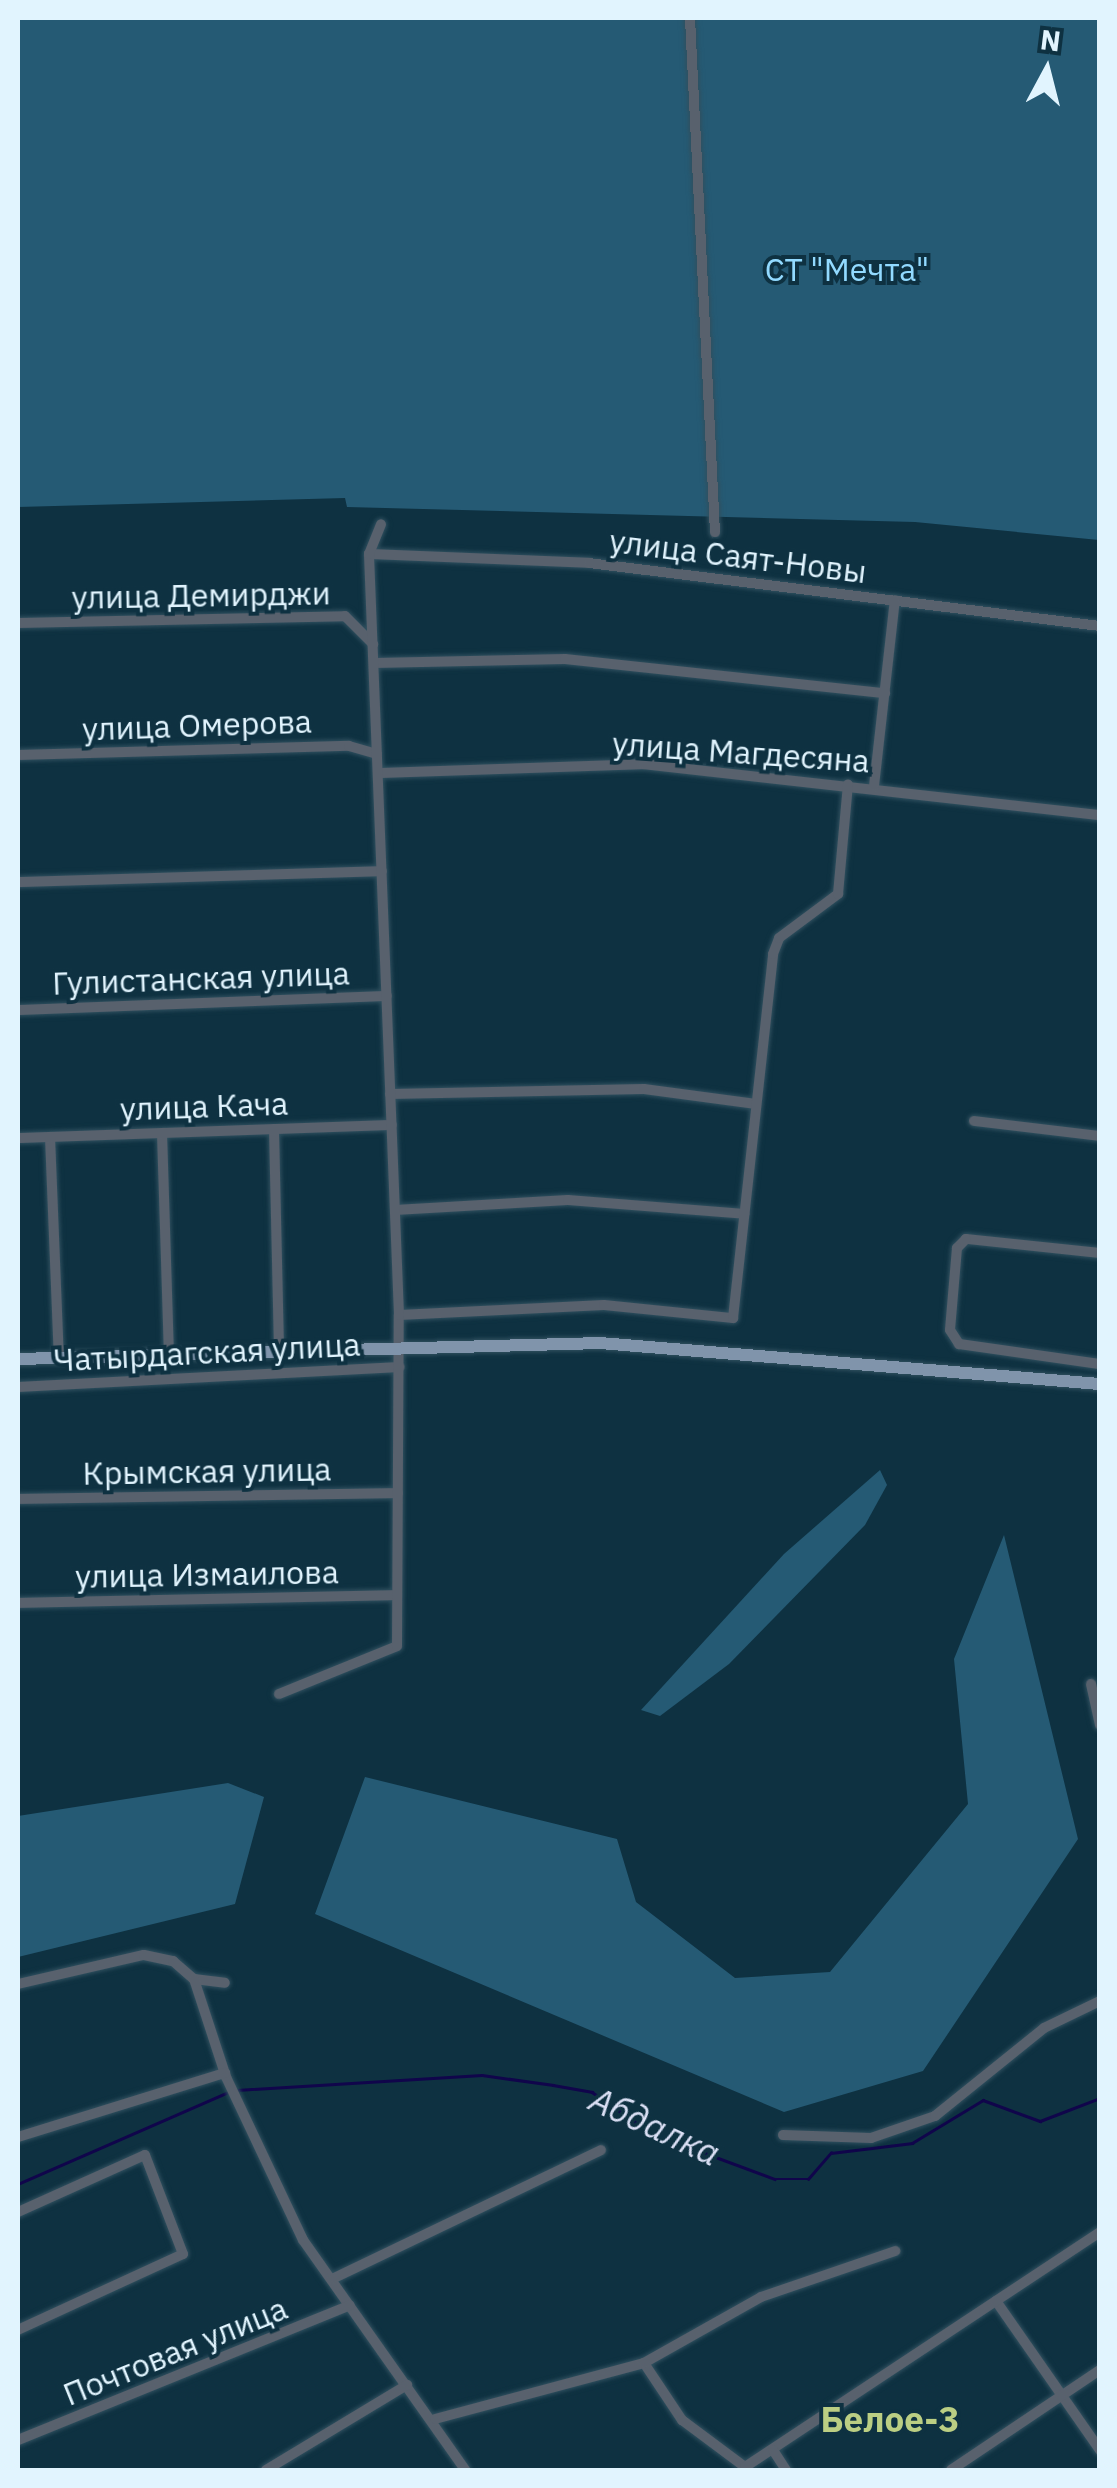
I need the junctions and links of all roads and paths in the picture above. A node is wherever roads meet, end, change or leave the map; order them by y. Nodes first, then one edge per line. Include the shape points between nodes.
1 (690, 18) edge
2 (381, 524) dead end
3 (715, 532) dead end
4 (369, 554) junction
5 (894, 600) junction
6 (18, 624) edge
7 (1100, 626) edge
8 (373, 644) junction
9 (374, 664) junction
10 (884, 693) junction
11 (377, 754) junction
12 (18, 755) edge
13 (378, 773) junction
14 (848, 784) junction
15 (874, 786) junction
16 (1100, 814) edge
17 (382, 871) junction
18 (18, 882) edge
19 (387, 996) junction
20 (18, 1010) edge
21 (390, 1094) junction
22 (756, 1104) junction
23 (974, 1121) dead end
24 (392, 1125) junction
25 (274, 1129) junction
26 (162, 1133) junction
27 (1100, 1136) edge
28 (50, 1137) junction
29 (18, 1138) edge
30 (395, 1210) junction
31 (744, 1214) junction
32 (1100, 1253) edge
33 (399, 1315) junction
34 (399, 1347) junction
35 (279, 1351) junction
36 (169, 1354) junction
37 (58, 1358) junction
38 (18, 1359) edge
39 (1100, 1364) edge
40 (399, 1367) junction
41 (1100, 1384) edge
42 (18, 1387) edge
43 (398, 1493) junction
44 (18, 1498) edge
45 (397, 1595) junction
46 (18, 1603) edge
47 (1091, 1684) dead end
48 (278, 1694) dead end
49 (1100, 1725) edge
50 (194, 1979) junction
51 (18, 1984) edge
52 (225, 1984) dead end
53 (1100, 2002) edge
54 (225, 2075) junction
55 (783, 2135) dead end
56 (18, 2136) edge
57 (601, 2150) dead end
58 (18, 2212) edge
59 (1100, 2232) edge
60 (895, 2252) dead end
61 (334, 2278) junction
62 (996, 2301) junction
63 (350, 2305) junction
64 (18, 2330) edge
65 (644, 2364) junction
66 (1100, 2370) edge
67 (407, 2385) junction
68 (1063, 2396) junction
69 (435, 2419) junction
70 (18, 2440) edge
71 (772, 2450) junction
72 (1100, 2450) edge
73 (266, 2470) edge
74 (466, 2470) edge
75 (786, 2470) edge
76 (951, 2470) edge

1 - 3 street
2 - 4 street
4 - 5 street, улица Саят-Новы via 520,557
4 - 8 street
5 - 7 street, улица Саят-Новы
5 - 10 street
6 - 8 street, улица Демирджи via 345,616
8 - 9 street
9 - 10 street via 565,659
9 - 11 street
10 - 15 street
11 - 12 street, улица Омерова via 349,746
11 - 13 street
13 - 14 street, улица Магдесяна via 644,764
13 - 17 street
14 - 15 street, улица Магдесяна
14 - 22 street via 838,894 779,938 773,954
15 - 16 street, улица Магдесяна
17 - 18 street
17 - 19 street
19 - 20 street, Гулистанская улица
19 - 21 street
21 - 22 street via 644,1089
21 - 24 street
22 - 31 street
23 - 27 street
24 - 25 street, улица Кача
24 - 30 street
25 - 26 street, улица Кача
25 - 35 street
26 - 28 street, улица Кача
26 - 36 street
28 - 29 street, улица Кача
28 - 37 street
30 - 31 street via 568,1200
30 - 33 street
31 - 33 street via 733,1318 604,1305
32 - 39 street via 966,1239 958,1248 950,1330 959,1344
33 - 34 street
34 - 35 main road
34 - 40 street
34 - 41 main road via 600,1343
35 - 36 main road
36 - 37 main road
37 - 38 main road
40 - 42 street, Чатырдагская улица
40 - 43 street
43 - 44 street, Крымская улица
43 - 45 street
45 - 46 street, улица Измаилова
45 - 48 street via 397,1646
47 - 49 street
50 - 51 street via 173,1961 112,1957
50 - 52 street
50 - 54 street
53 - 55 street via 1044,2028 935,2116 871,2138
54 - 56 street
54 - 61 street via 303,2240
57 - 61 street
58 - 64 street via 145,2155 183,2254
59 - 62 street
60 - 65 street via 762,2297
61 - 63 street
62 - 68 street
62 - 71 street
63 - 67 street
63 - 70 street, Почтовая улица
65 - 69 street
65 - 71 street via 682,2420 738,2468
66 - 68 street
67 - 69 street
67 - 73 street
68 - 72 street
68 - 76 street
69 - 74 street
71 - 75 street

